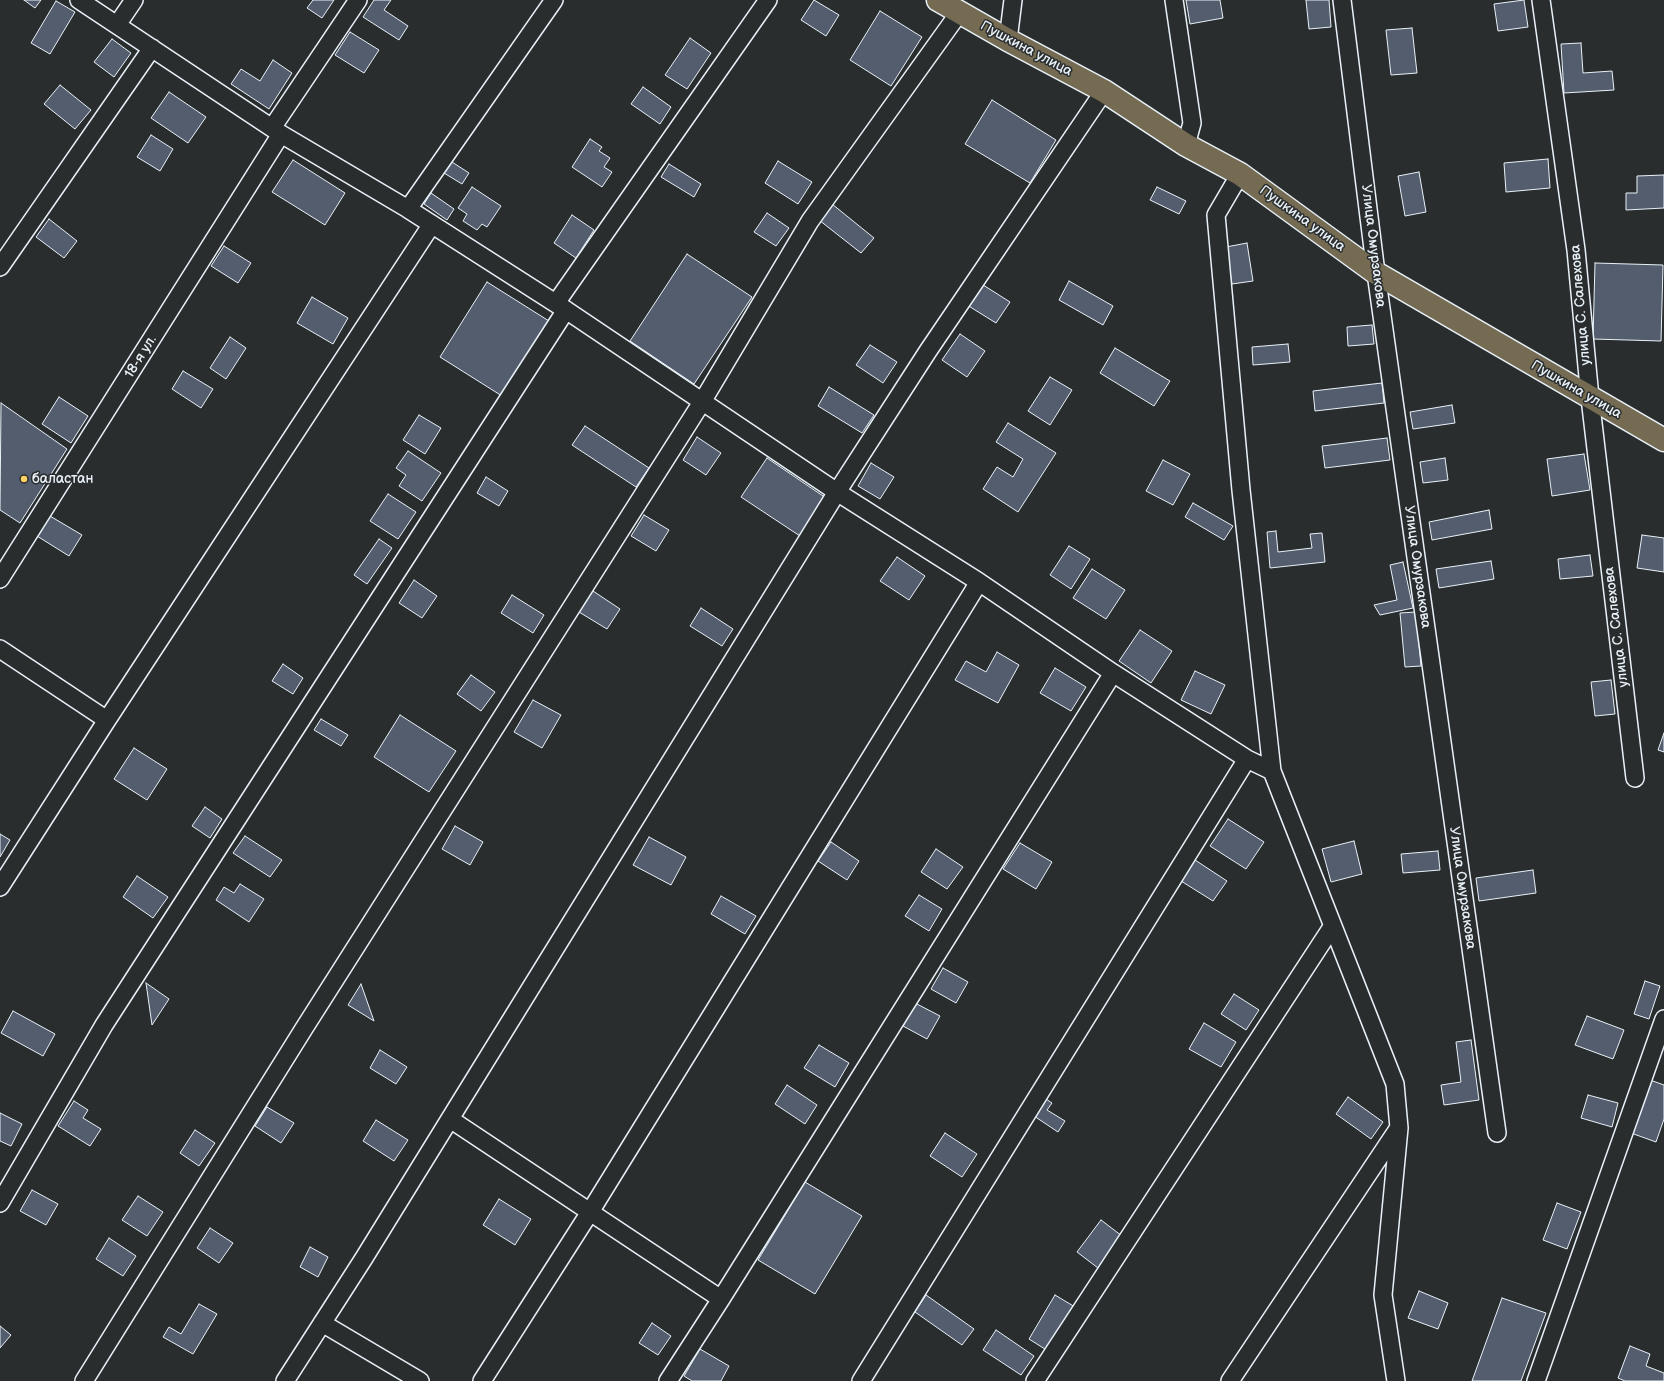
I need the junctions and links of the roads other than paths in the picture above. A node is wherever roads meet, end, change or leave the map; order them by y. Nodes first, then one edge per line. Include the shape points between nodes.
1 (78, 0) edge
2 (134, 0) edge
3 (358, 0) edge
4 (554, 0) edge
5 (768, 0) edge
6 (938, 0) edge
7 (1013, 0) edge
8 (1174, 0) edge
9 (1342, 0) edge
10 (1541, 0) edge
11 (959, 13) junction
12 (117, 25) junction
13 (1008, 40) junction
14 (152, 48) junction
15 (1104, 91) junction
16 (277, 131) junction
17 (1186, 145) junction
18 (1240, 174) junction
19 (408, 209) junction
20 (432, 224) junction
21 (0, 267) edge
22 (1376, 273) junction
23 (561, 307) junction
24 (1590, 398) junction
25 (702, 402) junction
26 (1664, 440) edge
27 (837, 492) junction
28 (0, 579) edge
29 (979, 582) junction
30 (0, 649) edge
31 (1113, 673) junction
32 (107, 720) junction
33 (1247, 759) junction
34 (1272, 771) junction
35 (1635, 778) dead end
36 (0, 887) edge
37 (1332, 927) junction
38 (1664, 1019) edge
39 (450, 1119) junction
40 (1399, 1128) junction
41 (1497, 1133) dead end
42 (0, 1203) edge
43 (590, 1212) junction
44 (721, 1299) junction
45 (322, 1323) junction
46 (84, 1381) edge
47 (285, 1381) edge
48 (420, 1381) edge
49 (482, 1381) edge
50 (668, 1381) edge
51 (861, 1381) edge
52 (1035, 1381) edge
53 (1230, 1381) edge
54 (1396, 1381) edge
55 (1536, 1381) edge

1 - 12 street
2 - 12 street
3 - 16 street, 18-я ул.
4 - 19 street
5 - 23 street
6 - 11 highway, Пушкина улица
7 - 13 street
8 - 17 street via 1192,123
9 - 22 street, Улица Омурзакова
10 - 24 street, улица С. Салехова via 1576,250
11 - 13 highway, Пушкина улица
11 - 25 street via 810,222
12 - 14 street
13 - 15 highway, Пушкина улица
14 - 16 street
14 - 21 street
15 - 17 highway, Пушкина улица
15 - 27 street via 928,351
16 - 19 street
16 - 28 street, 18-я ул.
17 - 18 highway, Пушкина улица
18 - 22 highway, Пушкина улица
18 - 34 street via 1216,215 1241,490
19 - 20 street
20 - 23 street
20 - 32 street
22 - 24 highway, Пушкина улица
22 - 41 street, Улица Омурзакова
23 - 25 street
23 - 42 street via 104,1025
24 - 26 highway, Пушкина улица
24 - 35 street, улица С. Салехова
25 - 27 street
25 - 46 street via 303,1030
27 - 29 street
27 - 39 street
29 - 31 street
29 - 43 street
30 - 32 street
31 - 33 street
31 - 44 street
32 - 36 street
33 - 34 street
33 - 51 street
34 - 37 street
37 - 40 street via 1395,1084
37 - 52 street
38 - 55 street
39 - 43 street
39 - 45 street
40 - 53 street
40 - 54 street via 1383,1295
43 - 44 street
43 - 49 street
44 - 50 street
45 - 47 street
45 - 48 street

